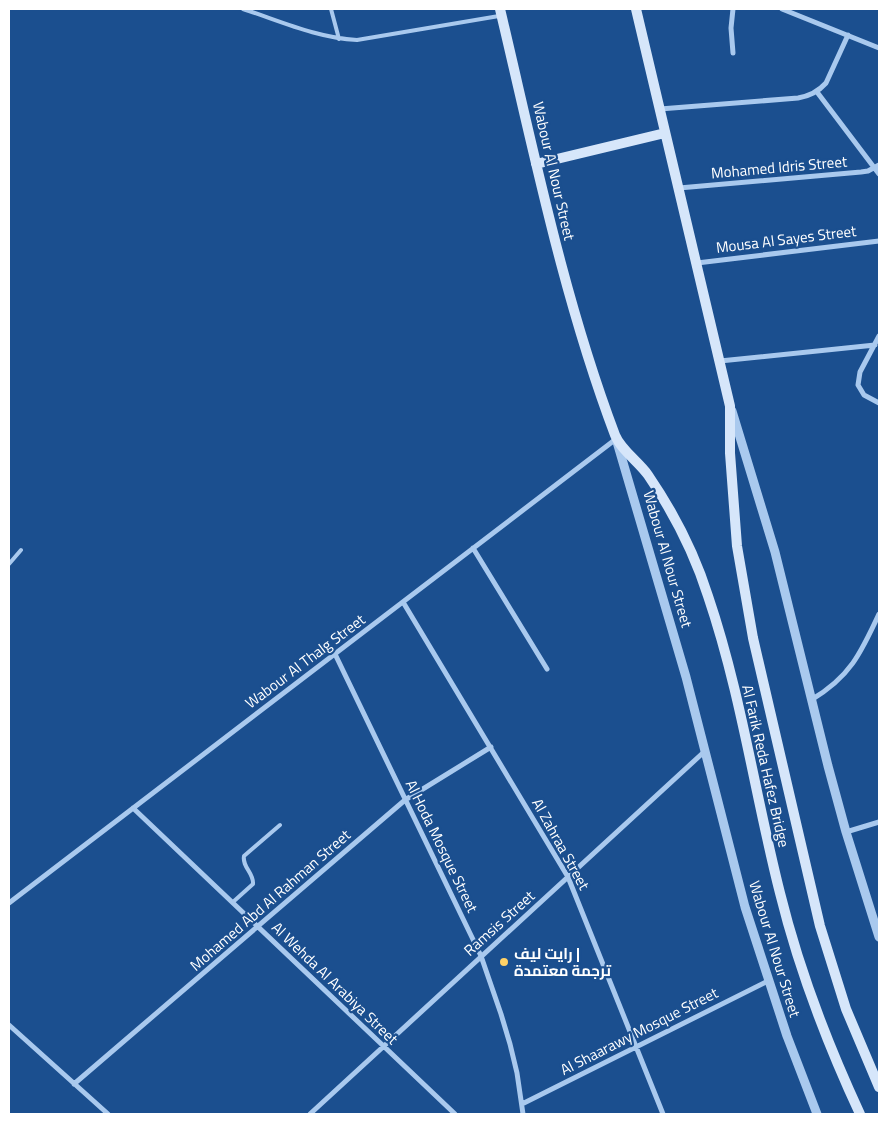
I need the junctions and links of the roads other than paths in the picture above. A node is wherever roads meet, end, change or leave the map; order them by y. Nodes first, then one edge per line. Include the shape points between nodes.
1 (243, 9) edge
2 (331, 9) edge
3 (636, 9) edge
4 (733, 9) edge
5 (782, 9) edge
6 (501, 12) edge
7 (848, 35) junction
8 (340, 39) junction
9 (879, 48) edge
10 (733, 54) dead end
11 (817, 92) junction
12 (660, 109) junction
13 (665, 133) junction
14 (536, 164) junction
15 (877, 167) edge
16 (879, 174) edge
17 (679, 188) junction
18 (879, 241) edge
19 (697, 263) junction
20 (879, 336) edge
21 (875, 345) junction
22 (720, 361) junction
23 (879, 403) edge
24 (730, 406) junction
25 (616, 439) junction
26 (473, 548) junction
27 (20, 550) dead end
28 (9, 564) edge
29 (403, 602) junction
30 (879, 614) edge
31 (334, 654) junction
32 (546, 669) dead end
33 (810, 700) junction
34 (490, 747) junction
35 (705, 751) junction
36 (405, 800) junction
37 (133, 808) junction
38 (879, 822) edge
39 (280, 825) dead end
40 (846, 832) junction
41 (568, 877) junction
42 (233, 902) junction
43 (9, 903) edge
44 (258, 926) junction
45 (879, 937) edge
46 (481, 956) junction
47 (768, 981) junction
48 (9, 1025) edge
49 (384, 1046) junction
50 (636, 1046) junction
51 (74, 1084) junction
52 (879, 1087) edge
53 (522, 1104) junction
54 (108, 1114) edge
55 (310, 1114) edge
56 (455, 1114) edge
57 (523, 1114) edge
58 (663, 1114) edge
59 (818, 1114) edge
60 (860, 1114) edge

1 - 8 lane
2 - 8 lane
3 - 12 main road
4 - 10 street
5 - 7 street
6 - 8 lane via 370,38
6 - 14 main road, Wabour Al Nour Street
7 - 9 street
7 - 11 street via 826,82
11 - 12 street via 798,98
11 - 15 street
12 - 13 main road
13 - 14 main road
13 - 17 main road
14 - 25 main road, Wabour Al Nour Street via 580,334
15 - 16 street
15 - 17 street, Mohamed Idris Street via 861,172
17 - 19 main road
18 - 19 street, Mousa Al Sayes Street
19 - 22 main road
20 - 21 street
21 - 22 street
21 - 23 street via 858,378 860,391
22 - 24 main road
24 - 33 street via 775,552
24 - 52 main road, Al Farik Reda Hafez Bridge via 733,499 744,592 820,926 846,1009
25 - 26 street, Wabour Al Thalg Street
25 - 35 street, Wabour Al Nour Street via 664,596
25 - 60 main road, Al Farik Reda Hafez Bridge via 646,472 672,512 696,563 729,672 779,891 801,968 834,1058
26 - 29 street, Wabour Al Thalg Street
26 - 32 street
27 - 28 lane
29 - 31 street, Wabour Al Thalg Street
29 - 34 street, Al Zahraa Street
30 - 33 street via 858,657 844,675
31 - 36 street, Al Hoda Mosque Street
31 - 37 street, Wabour Al Thalg Street
33 - 40 street
34 - 36 street, Mohamed Abd Al Rahman Street
34 - 41 street, Al Zahraa Street
35 - 41 street, Ramsis Street
35 - 47 street, Wabour Al Nour Street via 745,907
36 - 44 street, Mohamed Abd Al Rahman Street
36 - 46 street, Al Hoda Mosque Street
37 - 42 street, Al Wehda Al Arabiya Street
37 - 43 street, Wabour Al Thalg Street
38 - 40 street
39 - 42 lane via 244,856 253,884
40 - 45 street
41 - 46 street, Ramsis Street
41 - 50 street, Al Zahraa Street
42 - 44 street, Al Wehda Al Arabiya Street
44 - 49 street, Al Wehda Al Arabiya Street
44 - 51 street, Mohamed Abd Al Rahman Street
46 - 49 street, Ramsis Street
46 - 53 street, Al Hoda Mosque Street via 504,1021
47 - 50 street, Al Shaarawy Mosque Street
47 - 59 street, Wabour Al Nour Street
48 - 51 street
49 - 55 street, Ramsis Street
49 - 56 street, Al Wehda Al Arabiya Street
50 - 53 street, Al Shaarawy Mosque Street
50 - 58 street, Al Zahraa Street
51 - 54 street
53 - 57 street, Al Hoda Mosque Street

